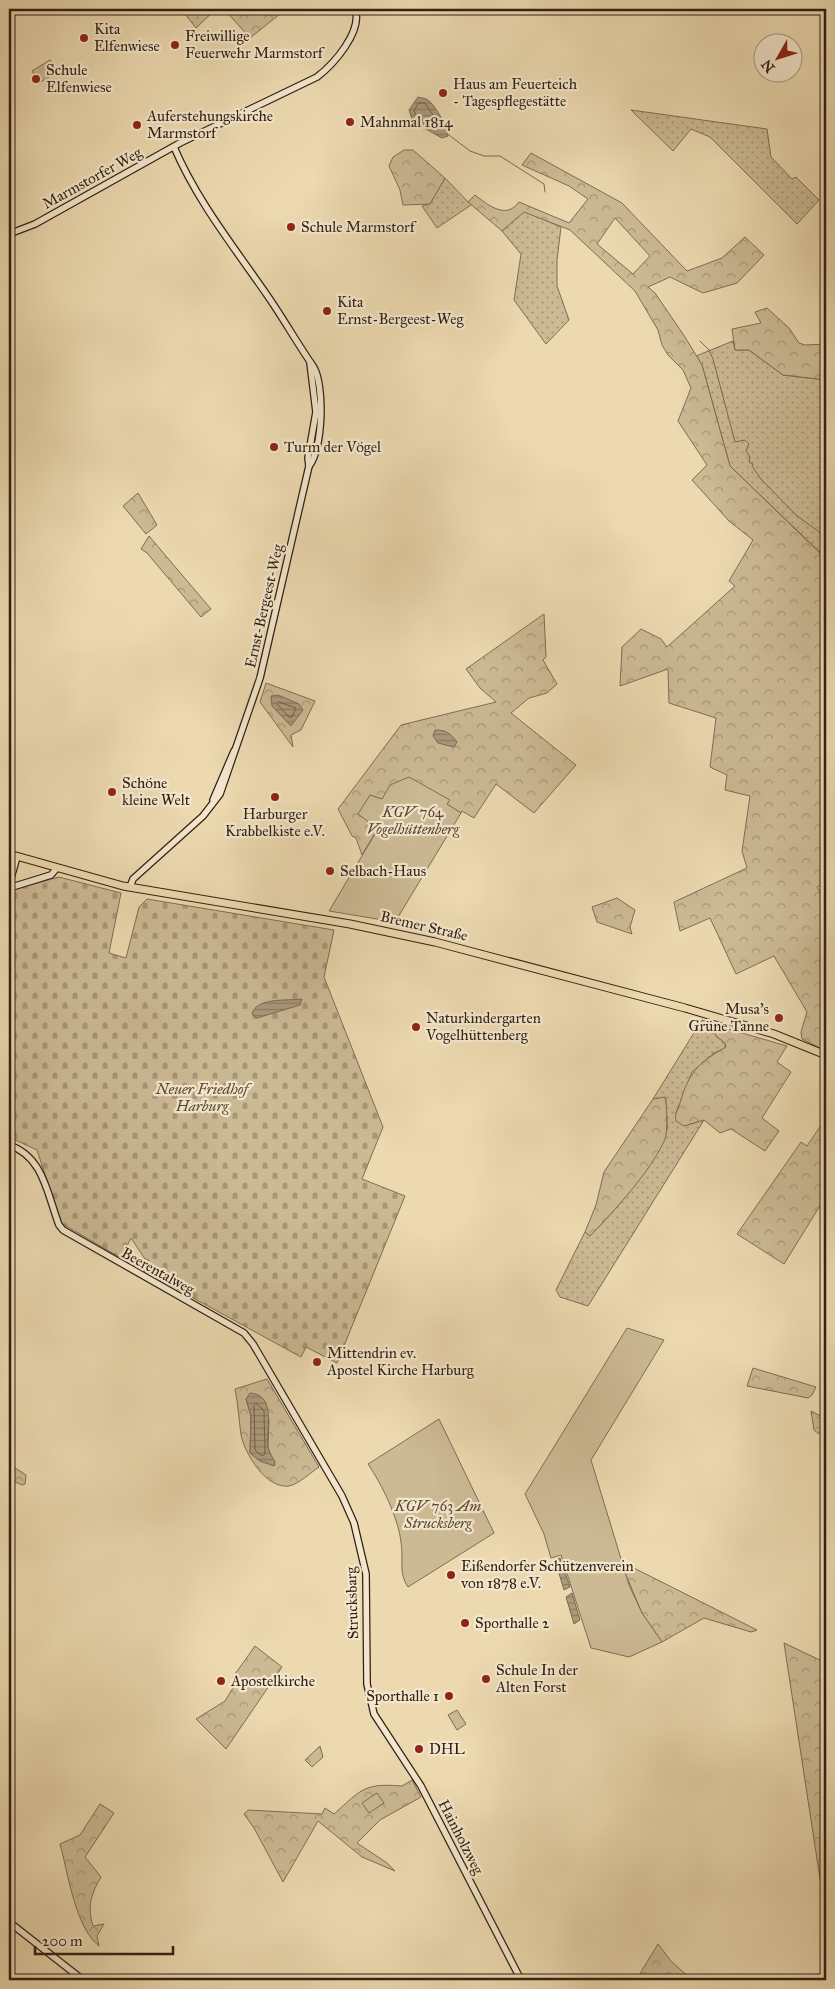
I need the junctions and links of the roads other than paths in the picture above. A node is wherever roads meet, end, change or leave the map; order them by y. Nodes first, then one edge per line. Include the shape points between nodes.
1 (355, 9) edge
2 (174, 147) junction
3 (9, 234) edge
4 (9, 854) edge
5 (17, 857) junction
6 (57, 868) junction
7 (9, 886) edge
8 (130, 887) junction
9 (826, 1055) edge
10 (9, 1145) edge
11 (297, 1420) joint
12 (372, 1710) joint
13 (9, 1922) edge
14 (83, 1980) edge
15 (521, 1980) edge

1 - 2 street, Marmstorfer Weg via 356,27 333,62 317,77
2 - 3 street, Marmstorfer Weg via 34,224
2 - 8 street, Ernst-Bergeest-Weg via 194,189 313,366 321,411 315,451 260,678 235,750 212,805 133,879
4 - 5 main road, Bremer Straße
5 - 6 main road, Bremer Straße
5 - 7 street
6 - 7 street via 51,875
6 - 8 main road, Bremer Straße
8 - 9 main road, Bremer Straße via 420,938 691,1010 774,1034
10 - 11 street, Beerentalweg via 30,1156 64,1230 249,1338
11 - 12 street, Strucksbarg via 348,1508 361,1547 366,1574 367,1684
12 - 15 street, Hainholzweg via 421,1786
13 - 14 street

